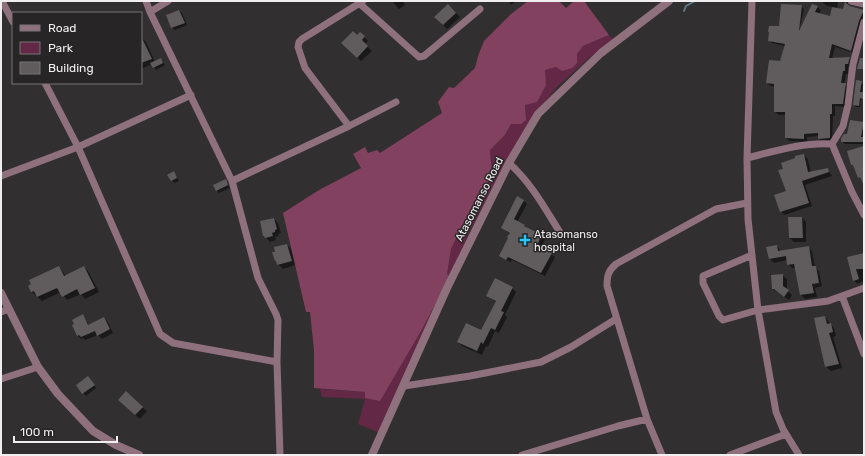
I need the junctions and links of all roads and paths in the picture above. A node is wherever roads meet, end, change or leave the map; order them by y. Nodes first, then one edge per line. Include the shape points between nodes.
1 (2, 1) edge
2 (146, 1) edge
3 (168, 1) edge
4 (669, 1) edge
5 (752, 1) edge
6 (852, 1) edge
7 (361, 2) edge
8 (864, 4) edge
9 (480, 9) dead end
10 (150, 12) junction
11 (12, 20) edge
12 (864, 22) edge
13 (45, 84) edge
14 (191, 95) junction
15 (396, 102) dead end
16 (349, 126) junction
17 (832, 144) junction
18 (78, 147) junction
19 (747, 158) junction
20 (509, 162) junction
21 (1, 176) edge
22 (232, 181) junction
23 (747, 203) junction
24 (864, 215) edge
25 (561, 234) dead end
26 (752, 255) junction
27 (864, 288) edge
28 (1, 293) edge
29 (842, 296) junction
30 (5, 310) edge
31 (758, 310) junction
32 (616, 319) junction
33 (864, 354) edge
34 (277, 362) junction
35 (38, 367) junction
36 (1, 379) edge
37 (404, 386) junction
38 (647, 419) junction
39 (786, 434) junction
40 (139, 455) edge
41 (280, 455) edge
42 (372, 455) edge
43 (522, 455) edge
44 (662, 455) edge
45 (730, 455) edge
46 (799, 455) edge

1 - 11 street
2 - 10 street
3 - 10 street
4 - 20 street, Atasomanso Road via 601,53 551,100 538,114
5 - 19 street
6 - 8 street
7 - 9 street via 419,57 424,56
7 - 16 street via 302,39 298,47 305,68
10 - 14 street
12 - 17 street via 853,64 843,126
13 - 18 street
14 - 18 street
14 - 22 street
15 - 16 street
16 - 22 street
17 - 19 street via 791,148
17 - 24 street
18 - 21 street
18 - 34 street via 160,334 173,343
19 - 23 street
20 - 25 street via 531,186
20 - 37 street, Atasomanso Road via 446,288
22 - 34 street via 258,278 278,320
23 - 26 street
23 - 32 street via 716,209 610,269 607,286
26 - 31 street
26 - 31 street via 706,274 702,280 721,318 726,320
27 - 29 street
28 - 30 street
29 - 31 street via 815,304
29 - 33 street
30 - 35 street
31 - 39 street via 776,412
32 - 37 street via 572,347 541,362
32 - 38 street
34 - 41 street
35 - 36 street
35 - 40 street via 58,394 93,431
37 - 42 street, Atasomanso Road
38 - 43 street
38 - 44 street
39 - 45 street
39 - 46 street

